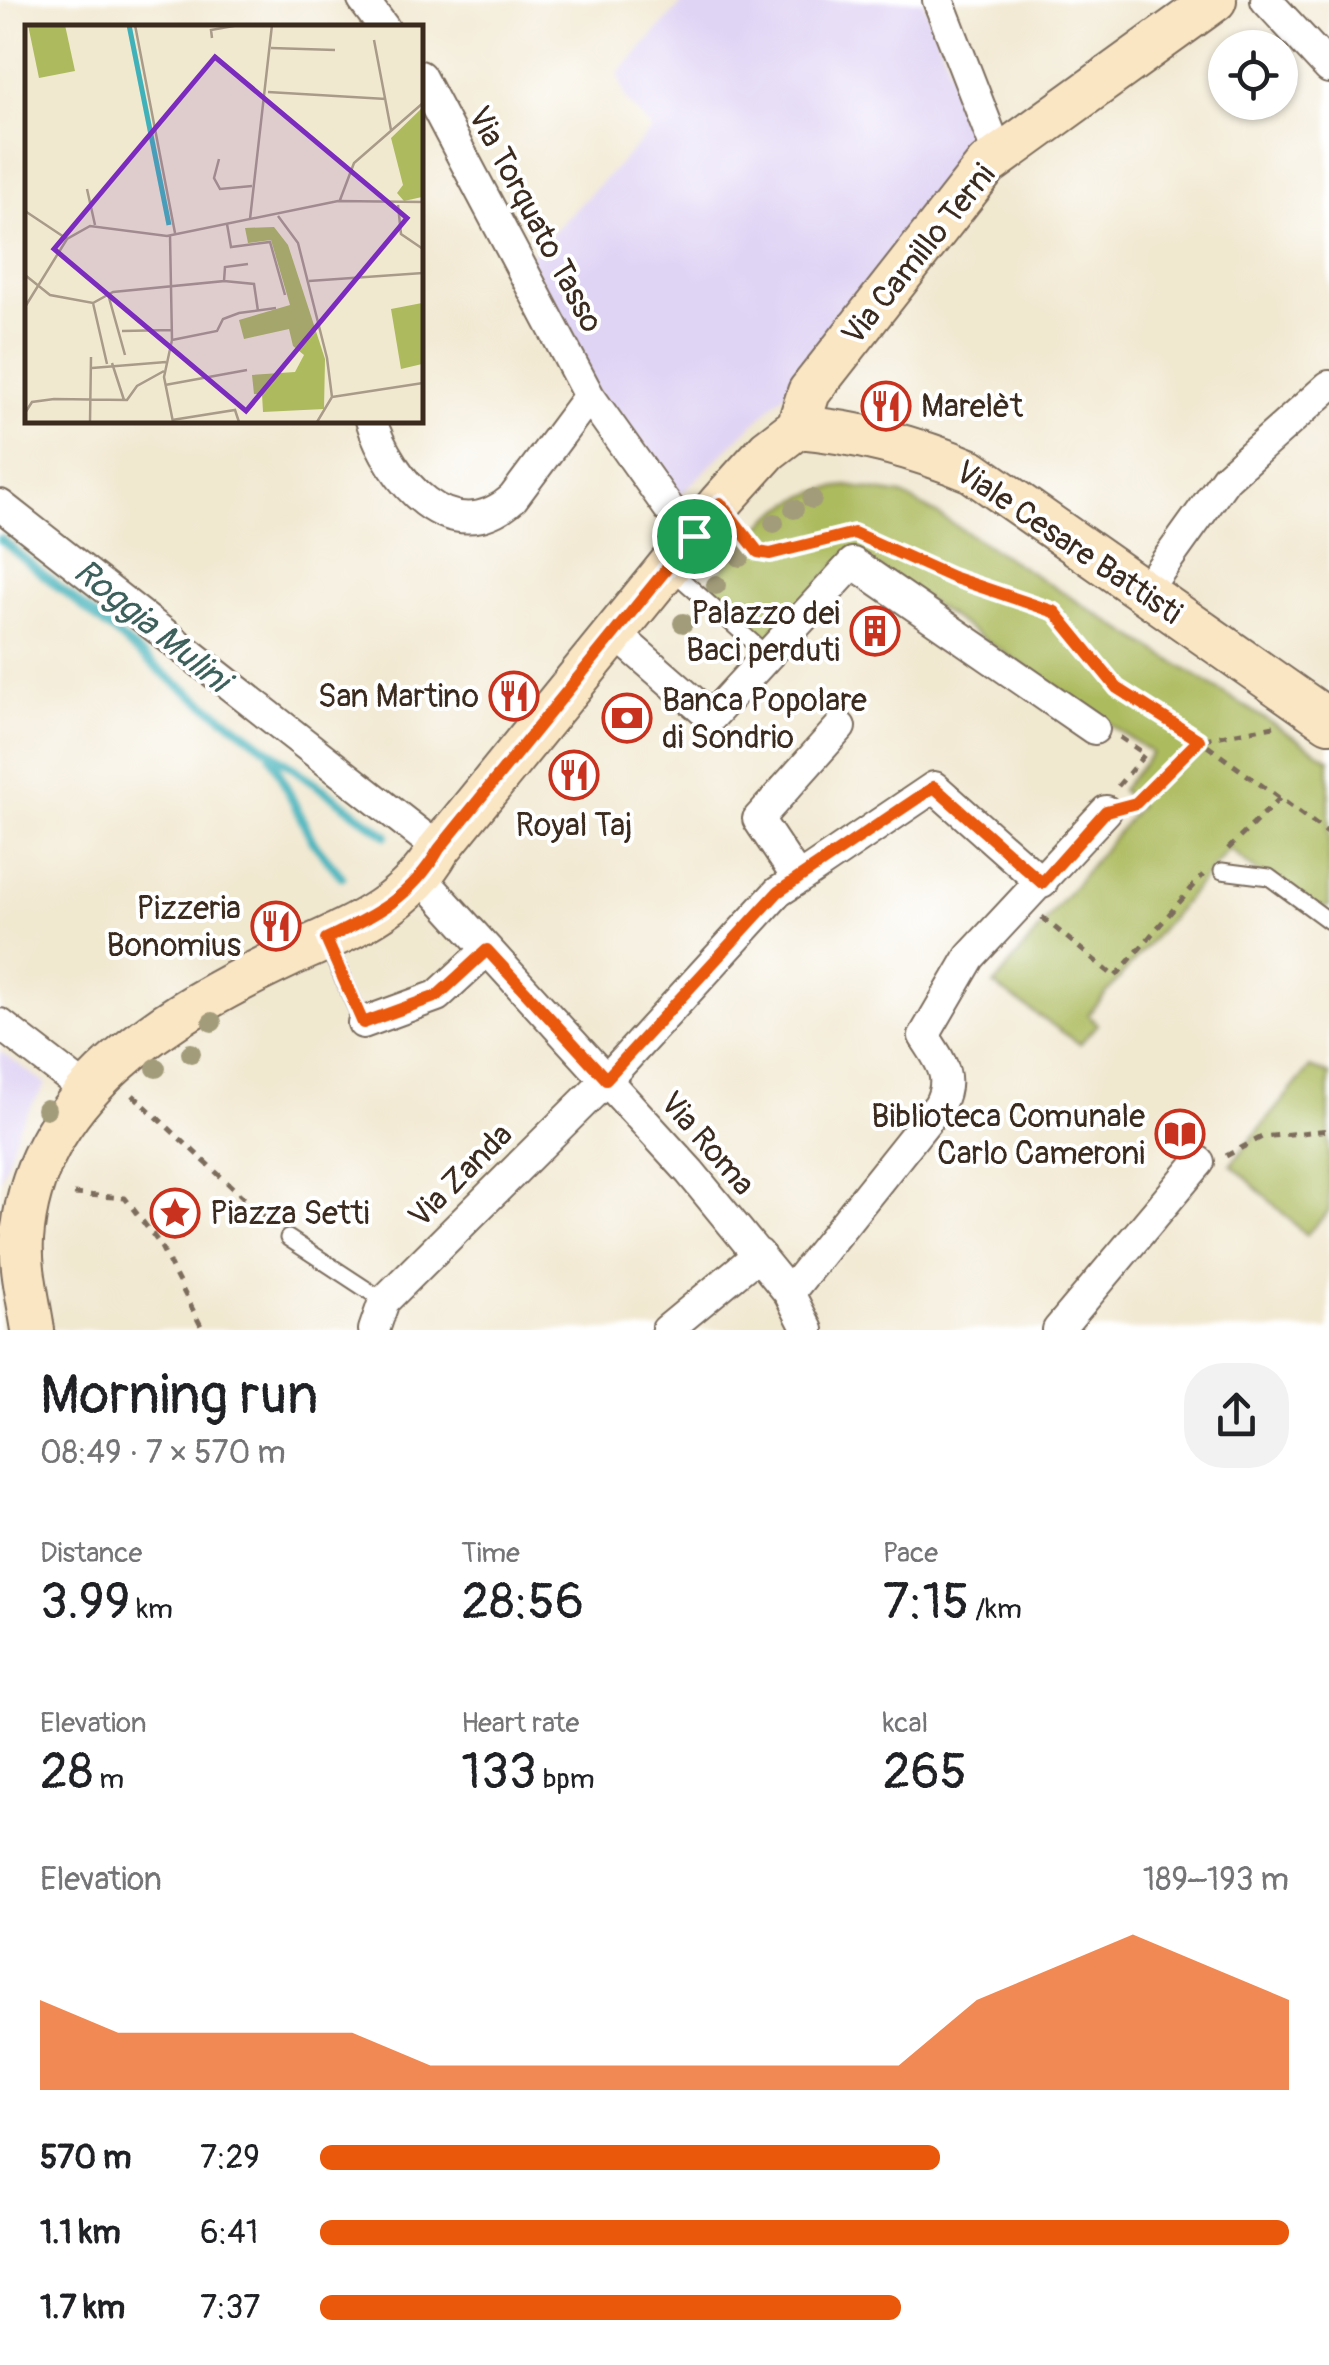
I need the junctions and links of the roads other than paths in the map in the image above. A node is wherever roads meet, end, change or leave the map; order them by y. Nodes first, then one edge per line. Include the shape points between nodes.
1 (363, 0) edge
2 (938, 0) edge
3 (1215, 0) edge
4 (1266, 0) edge
5 (382, 25) edge
6 (1329, 68) edge
7 (422, 80) edge
8 (998, 154) junction
9 (1329, 386) edge
10 (589, 396) junction
11 (371, 422) edge
12 (798, 427) junction
13 (0, 504) edge
14 (681, 552) junction
15 (1145, 591) junction
16 (617, 636) junction
17 (767, 655) junction
18 (1329, 721) edge
19 (840, 727) dead end
20 (1094, 729) road end
21 (1106, 811) road end
22 (431, 864) junction
23 (1216, 867) road end
24 (798, 879) junction
25 (1033, 893) junction
26 (1329, 920) edge
27 (326, 939) junction
28 (487, 950) junction
29 (363, 1023) joint
30 (0, 1024) edge
31 (606, 1079) junction
32 (86, 1091) junction
33 (1199, 1162) road end
34 (288, 1238) road end
35 (11, 1243) edge
36 (758, 1254) junction
37 (789, 1293) junction
38 (378, 1322) edge
39 (33, 1330) edge
40 (667, 1330) edge
41 (808, 1330) edge
42 (1058, 1330) edge

1 - 5 street
2 - 8 street
3 - 8 street, Via Camillo Terni
4 - 6 street
7 - 10 street, Via Torquato Tasso
8 - 12 street, Via Camillo Terni via 809,392
9 - 15 street via 1226,478
10 - 11 street via 513,498 502,509 472,518 431,508 409,492
10 - 14 street, Via Torquato Tasso
12 - 14 street via 768,450
12 - 15 street, Viale Cesare Battisti via 834,430 972,471
13 - 22 street, Via Roma
14 - 16 street
14 - 17 lane
15 - 18 street, Viale Cesare Battisti
16 - 17 street via 711,717
16 - 22 street
17 - 20 street via 854,563
19 - 24 street via 758,819
21 - 25 street
22 - 27 street via 381,912
22 - 28 street, Via Roma
23 - 26 lane via 1269,877
24 - 25 street, Via Zanda via 934,787
24 - 31 street, Via Zanda via 778,892
25 - 37 street via 970,956 924,1036 946,1069 948,1088 939,1105
27 - 29 lane
27 - 32 street via 178,1012
28 - 29 street via 437,996
28 - 31 street, Via Roma
30 - 32 street
31 - 36 street, Via Roma
31 - 38 street, Via Zanda
32 - 35 street via 46,1152
33 - 42 street
34 - 38 lane
35 - 39 street
36 - 37 street, Via Roma
36 - 40 street
37 - 41 street, Via Roma

